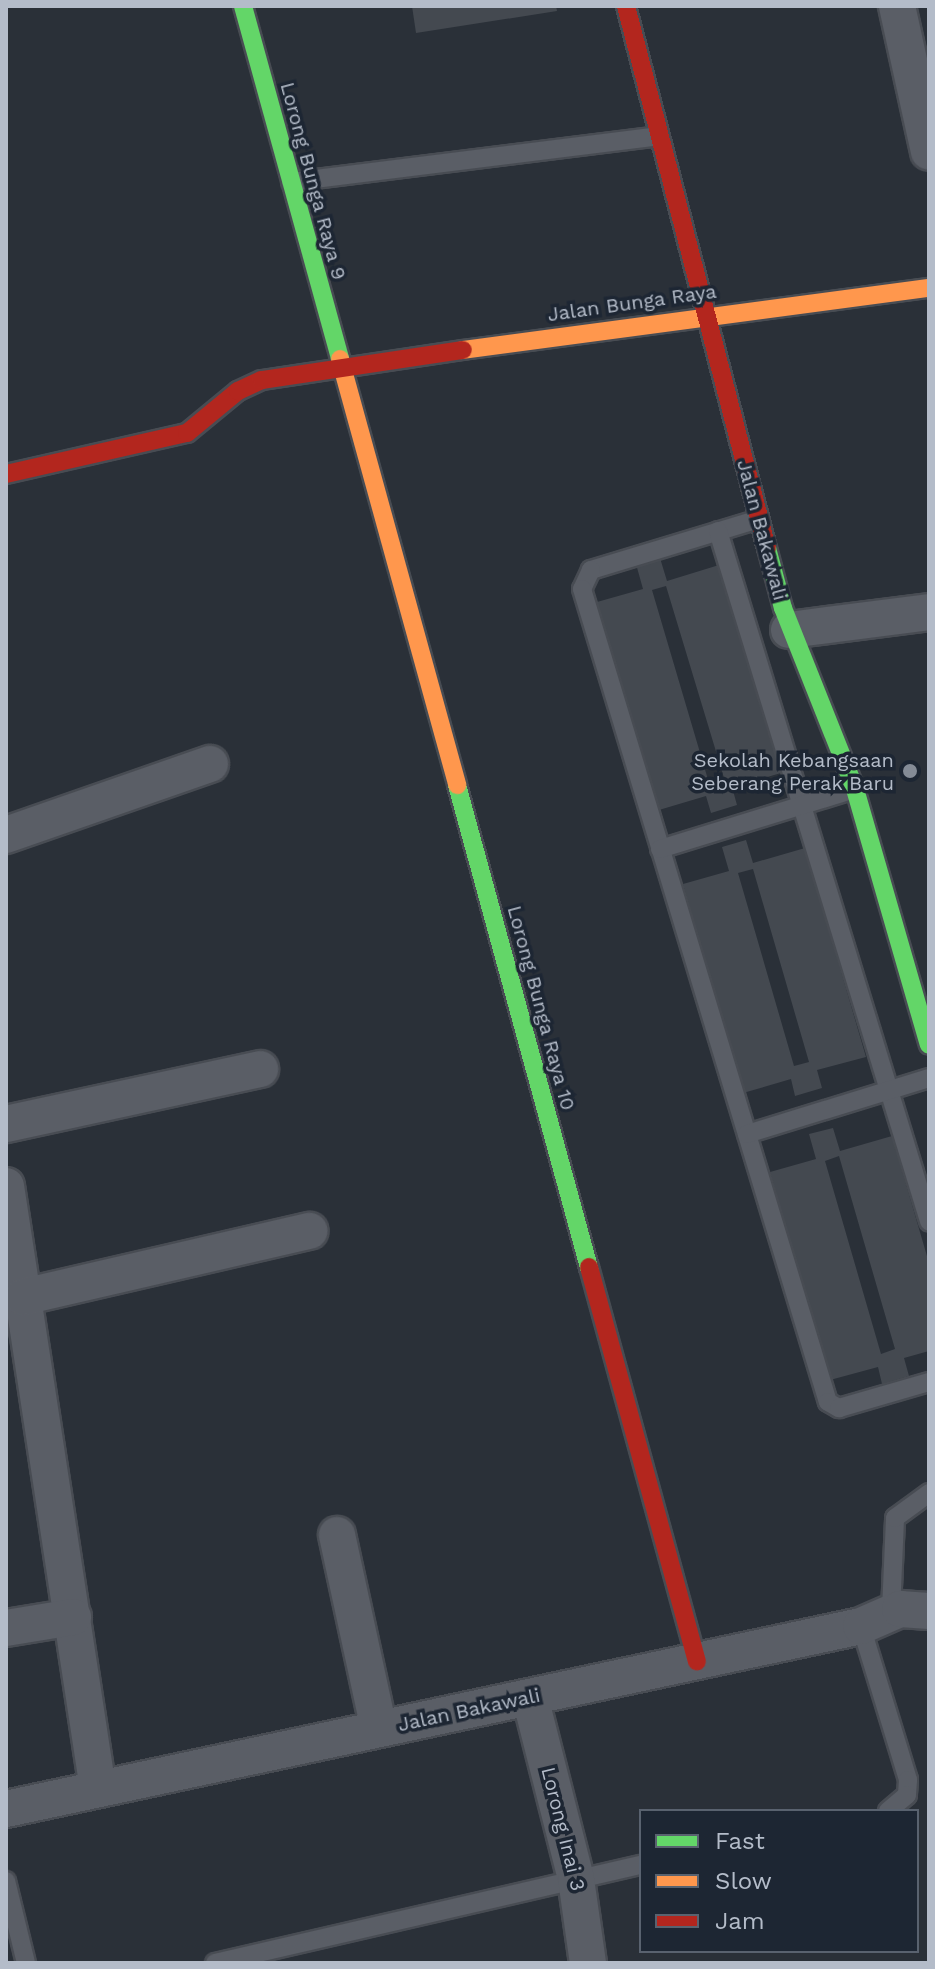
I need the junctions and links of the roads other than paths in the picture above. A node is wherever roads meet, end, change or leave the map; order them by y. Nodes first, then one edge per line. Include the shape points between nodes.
1 (243, 6) edge
2 (626, 6) edge
3 (897, 6) edge
4 (659, 136) junction
5 (929, 152) edge
6 (291, 182) junction
7 (929, 288) edge
8 (704, 315) junction
9 (341, 367) junction
10 (6, 474) edge
11 (759, 519) junction
12 (718, 531) junction
13 (929, 612) edge
14 (789, 630) junction
15 (210, 764) dead end
16 (855, 789) junction
17 (802, 806) junction
18 (6, 835) edge
19 (660, 849) junction
20 (929, 1045) edge
21 (260, 1069) dead end
22 (929, 1078) edge
23 (889, 1090) junction
24 (6, 1124) edge
25 (747, 1134) junction
26 (6, 1186) edge
27 (929, 1221) edge
28 (310, 1231) dead end
29 (23, 1297) junction
30 (929, 1382) edge
31 (929, 1493) edge
32 (337, 1535) dead end
33 (929, 1611) edge
34 (73, 1617) junction
35 (876, 1619) junction
36 (6, 1628) edge
37 (697, 1661) junction
38 (530, 1697) junction
39 (379, 1729) junction
40 (98, 1789) junction
41 (6, 1809) edge
42 (890, 1809) edge
43 (639, 1865) edge
44 (576, 1879) junction
45 (6, 1881) edge
46 (26, 1963) edge
47 (215, 1963) edge
48 (588, 1963) edge

1 - 6 street, Lorong Bunga Raya 9
2 - 4 street, Jalan Bakawali
3 - 5 street
4 - 6 lane
4 - 8 street, Jalan Bakawali
6 - 9 street, Lorong Bunga Raya 9
7 - 8 street, Jalan Bunga Raya
8 - 9 street, Jalan Bunga Raya
8 - 11 street, Jalan Bakawali
9 - 10 street, Jalan Bunga Raya via 250,383 187,433 157,443
9 - 37 street, Lorong Bunga Raya 10
11 - 12 lane
11 - 14 street, Jalan Bakawali
12 - 17 lane
12 - 19 lane via 598,568 582,581
13 - 14 street
14 - 16 street, Jalan Bakawali
15 - 18 street
16 - 17 lane
16 - 20 street, Jalan Bakawali
17 - 19 lane
17 - 23 lane
19 - 25 lane
21 - 24 street
22 - 23 lane
23 - 25 lane
23 - 27 lane
25 - 30 lane via 831,1405 843,1408
26 - 29 street
28 - 29 street
29 - 34 street
31 - 35 lane via 895,1518
32 - 39 street
33 - 35 street, Jalan Bakawali
34 - 36 street
34 - 40 street
35 - 37 street, Jalan Bakawali
35 - 42 lane via 908,1780 907,1795
37 - 38 street, Jalan Bakawali
38 - 39 street, Jalan Bakawali
38 - 44 street, Lorong Inai 3
39 - 40 street, Jalan Bakawali
40 - 41 street, Jalan Bakawali
43 - 44 lane
44 - 47 lane
44 - 48 street, Lorong Inai 3
45 - 46 lane

